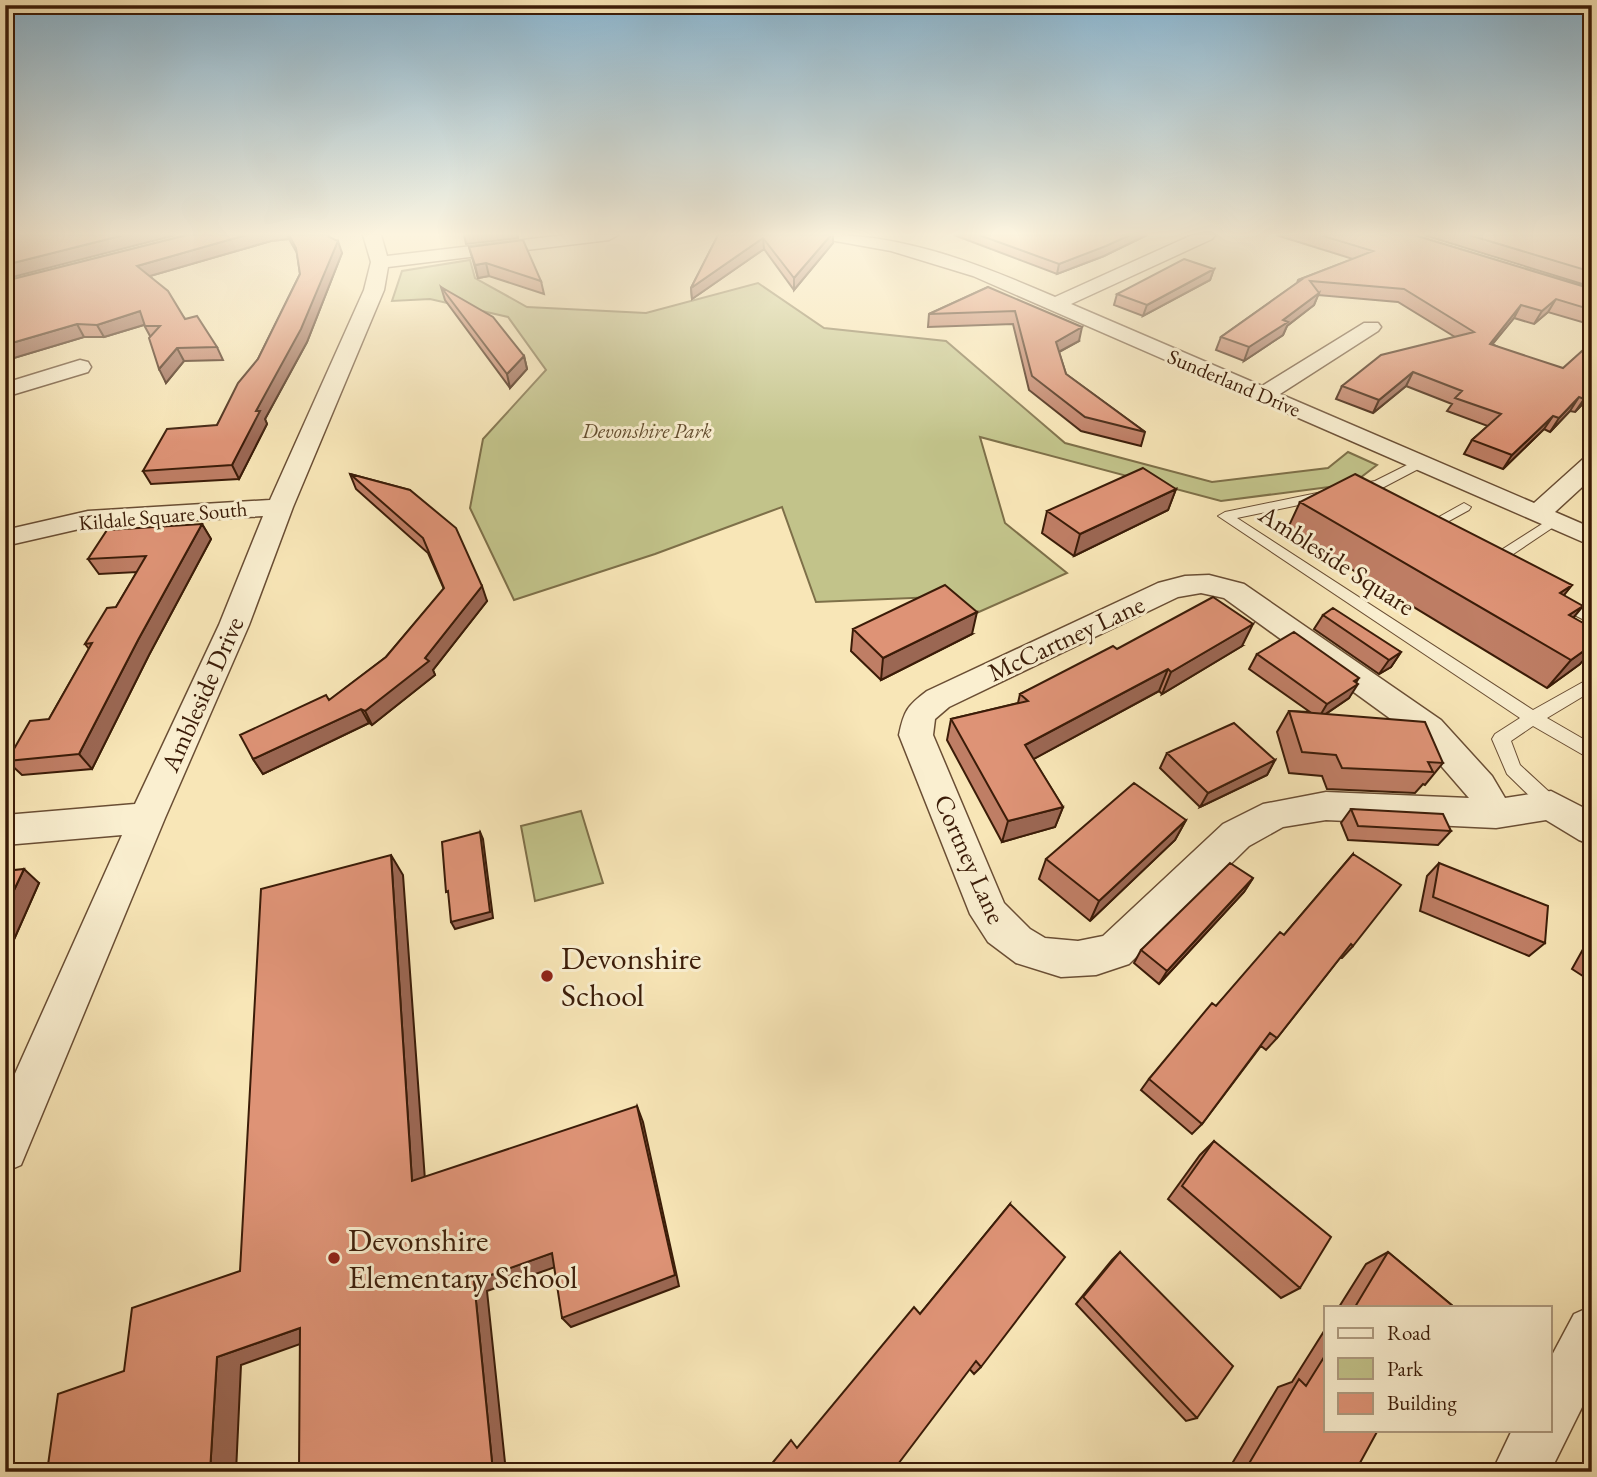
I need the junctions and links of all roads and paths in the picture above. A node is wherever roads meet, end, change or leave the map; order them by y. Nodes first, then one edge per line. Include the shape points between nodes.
1 (368, 304) edge
2 (1054, 305) edge
3 (1371, 327) dead end
4 (80, 367) dead end
5 (5, 390) edge
6 (1262, 396) junction
7 (1419, 463) junction
8 (1592, 464) edge
9 (280, 507) junction
10 (1464, 507) dead end
11 (1545, 518) junction
12 (5, 538) edge
13 (1592, 538) edge
14 (1450, 539) edge
15 (1492, 563) edge
16 (1546, 594) edge
17 (1592, 619) edge
18 (1592, 683) edge
19 (938, 699) joint
20 (1533, 718) junction
21 (1592, 753) edge
22 (1551, 805) junction
23 (1496, 814) junction
24 (147, 818) junction
25 (5, 830) edge
26 (1592, 830) edge
27 (5, 1149) edge
28 (1592, 1332) edge
29 (1552, 1410) edge
30 (1541, 1432) edge
31 (1520, 1472) edge

1 - 9 street, Ambleside Drive
2 - 6 street, Sunderland Drive
3 - 6 street
4 - 5 street
6 - 7 street, Sunderland Drive
7 - 11 street, Sunderland Drive
7 - 20 lane, Ambleside Square via 1378,484 1225,516
8 - 11 street
9 - 12 street, Kildale Square South via 88,519
9 - 24 street, Ambleside Drive via 234,625
10 - 14 lane via 1428,527
11 - 13 street, Sunderland Drive
11 - 15 lane
16 - 17 lane
18 - 20 lane
19 - 23 street, McCartney Lane via 1168,590 1209,583 1234,591 1429,729 1480,786
19 - 23 street, Cortney Lane via 920,714 916,735 989,914 1024,950 1047,957 1072,961 1115,951 1236,835 1276,814 1326,806
20 - 21 lane
20 - 22 lane via 1501,739 1513,769
22 - 23 street
22 - 26 street
24 - 25 street
24 - 27 street, Ambleside Drive
28 - 29 street
30 - 31 street

